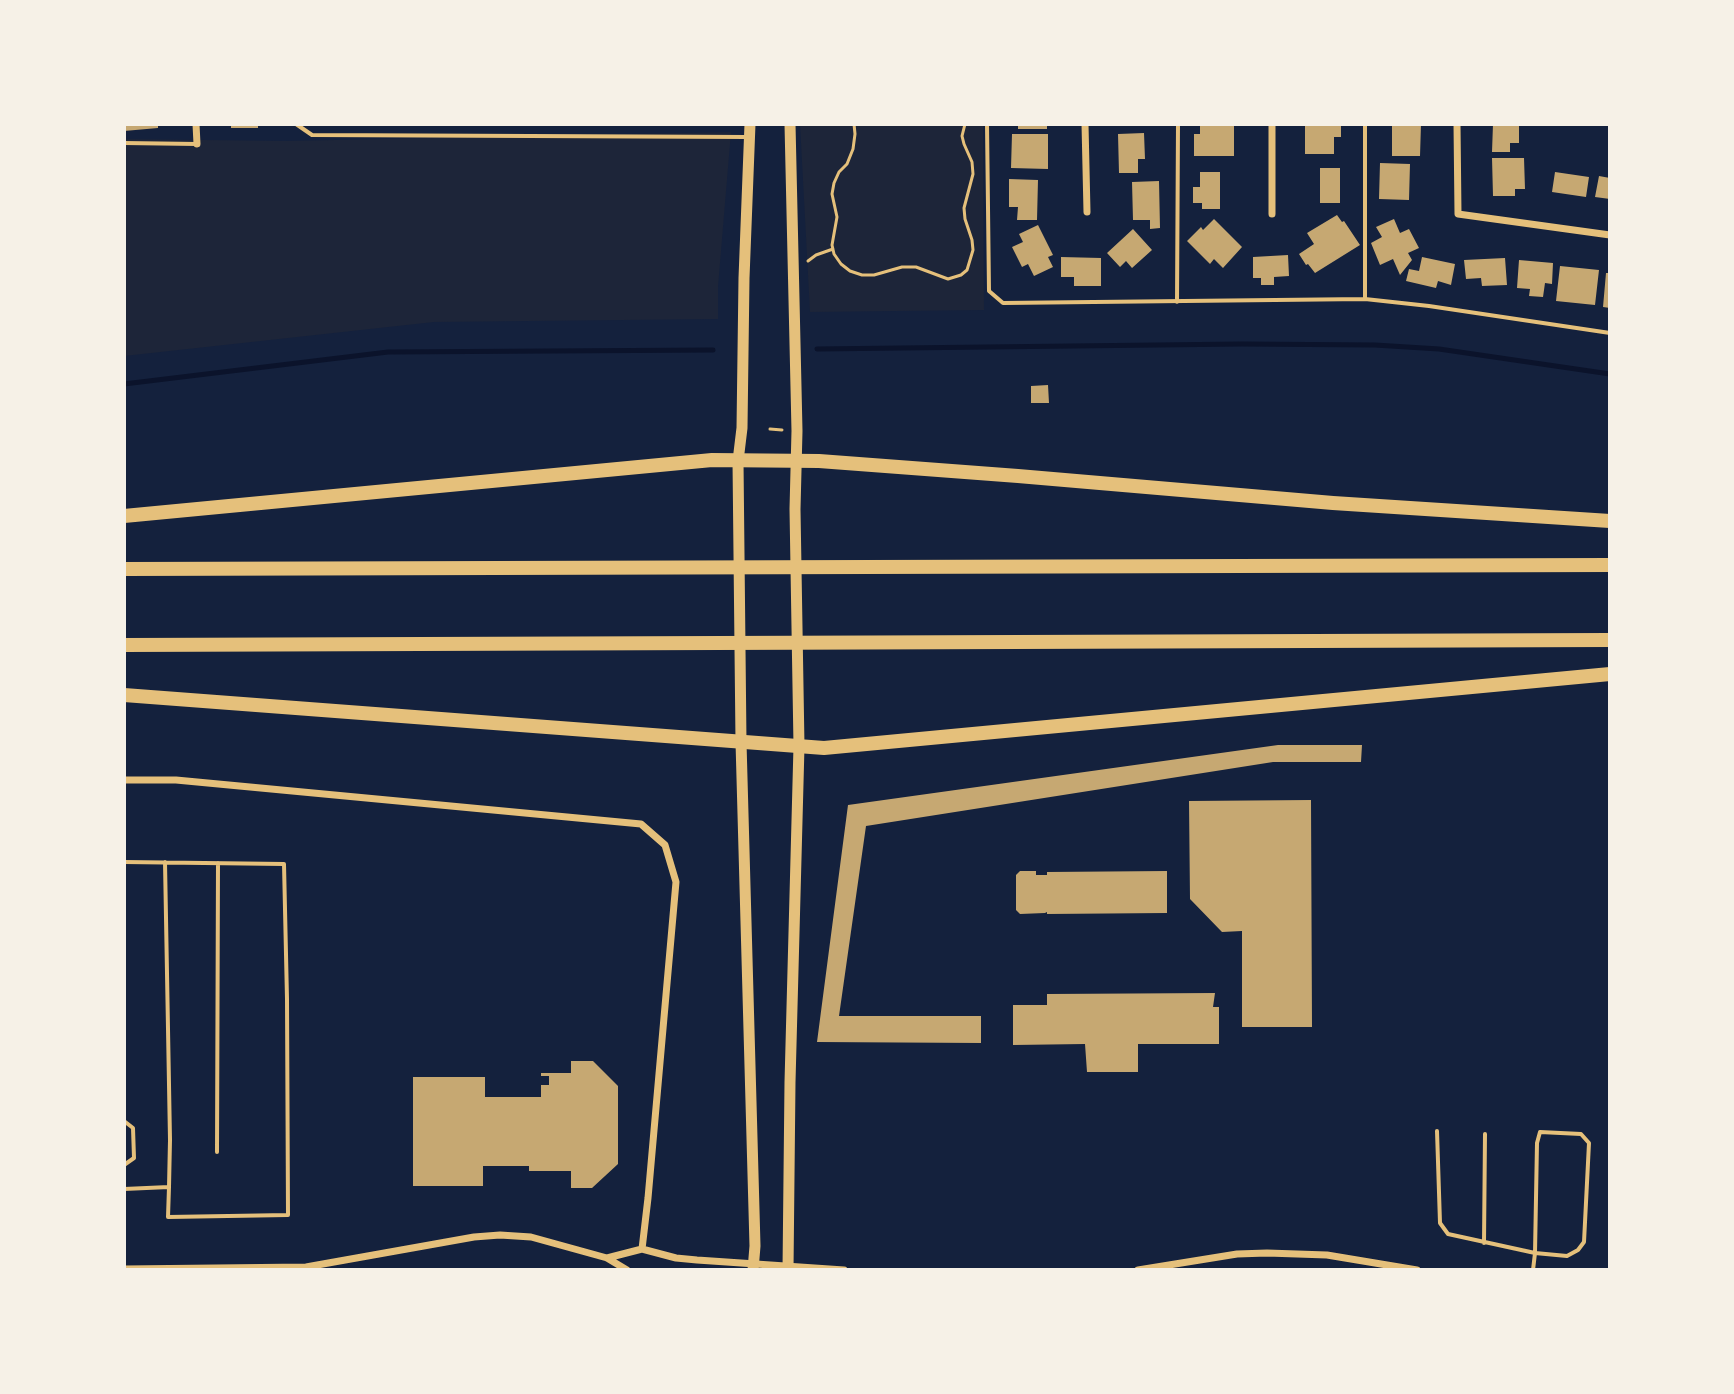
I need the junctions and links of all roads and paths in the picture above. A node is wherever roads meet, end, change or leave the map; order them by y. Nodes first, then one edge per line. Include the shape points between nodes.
1 (196, 124) edge
2 (296, 124) edge
3 (750, 124) edge
4 (790, 124) edge
5 (854, 124) edge
6 (965, 124) edge
7 (987, 124) edge
8 (1085, 124) edge
9 (1178, 124) edge
10 (1272, 124) edge
11 (1365, 124) edge
12 (1457, 124) edge
13 (749, 137) junction
14 (124, 143) edge
15 (197, 144) joint
16 (1087, 212) dead end
17 (1272, 214) dead end
18 (1610, 235) edge
19 (833, 249) junction
20 (808, 261) dead end
21 (1365, 299) junction
22 (1177, 302) junction
23 (1610, 333) edge
24 (770, 429) dead end
25 (786, 430) dead end
26 (738, 461) junction
27 (797, 461) junction
28 (124, 516) edge
29 (1610, 521) edge
30 (1610, 565) edge
31 (124, 569) edge
32 (1610, 640) edge
33 (124, 645) edge
34 (1610, 674) edge
35 (124, 695) edge
36 (741, 742) junction
37 (799, 746) junction
38 (124, 780) edge
39 (124, 862) edge
40 (165, 862) junction
41 (218, 863) junction
42 (124, 1121) edge
43 (1437, 1131) dead end
44 (1485, 1134) dead end
45 (217, 1152) dead end
46 (124, 1165) edge
47 (169, 1187) junction
48 (124, 1189) edge
49 (1484, 1243) junction
50 (642, 1249) junction
51 (1535, 1253) junction
52 (607, 1258) junction
53 (753, 1267) edge
54 (788, 1268) edge
55 (124, 1269) edge
56 (306, 1269) edge
57 (627, 1270) edge
58 (844, 1270) edge
59 (1138, 1270) edge
60 (1417, 1270) edge
61 (1533, 1270) edge

1 - 15 street
2 - 13 lane via 312,135
3 - 13 main road
4 - 27 main road
5 - 19 path via 853,149 832,194 837,217
6 - 19 path via 962,136 973,174 964,208 973,250 967,270 948,279 916,267 862,275 841,264
7 - 22 lane via 989,291 1003,303
8 - 16 street
9 - 22 lane
10 - 17 street
11 - 21 lane
12 - 18 street via 1458,214
13 - 26 main road
14 - 15 lane
19 - 20 path
21 - 22 lane
21 - 23 lane
24 - 25 path
26 - 27 highway
26 - 28 highway
26 - 36 main road
27 - 29 highway
27 - 37 main road
30 - 31 highway
32 - 33 highway
34 - 37 highway via 824,748
35 - 36 highway
36 - 37 highway
36 - 53 main road
37 - 54 main road
38 - 50 street via 176,780 641,824 665,845 676,882
39 - 40 lane
40 - 41 lane
40 - 47 lane
41 - 45 lane
41 - 47 lane via 284,864 288,1215 168,1217
42 - 46 lane via 133,1128 134,1158
43 - 49 lane via 1440,1223 1448,1234
44 - 49 lane
47 - 48 lane
49 - 51 lane
50 - 52 street
50 - 53 street
51 - 51 lane via 1540,1132 1581,1134 1589,1143 1584,1242 1567,1256
51 - 61 lane
52 - 56 street via 531,1237 500,1235
52 - 57 street
53 - 54 street
54 - 58 street
55 - 56 street
59 - 60 street via 1237,1254 1299,1253

